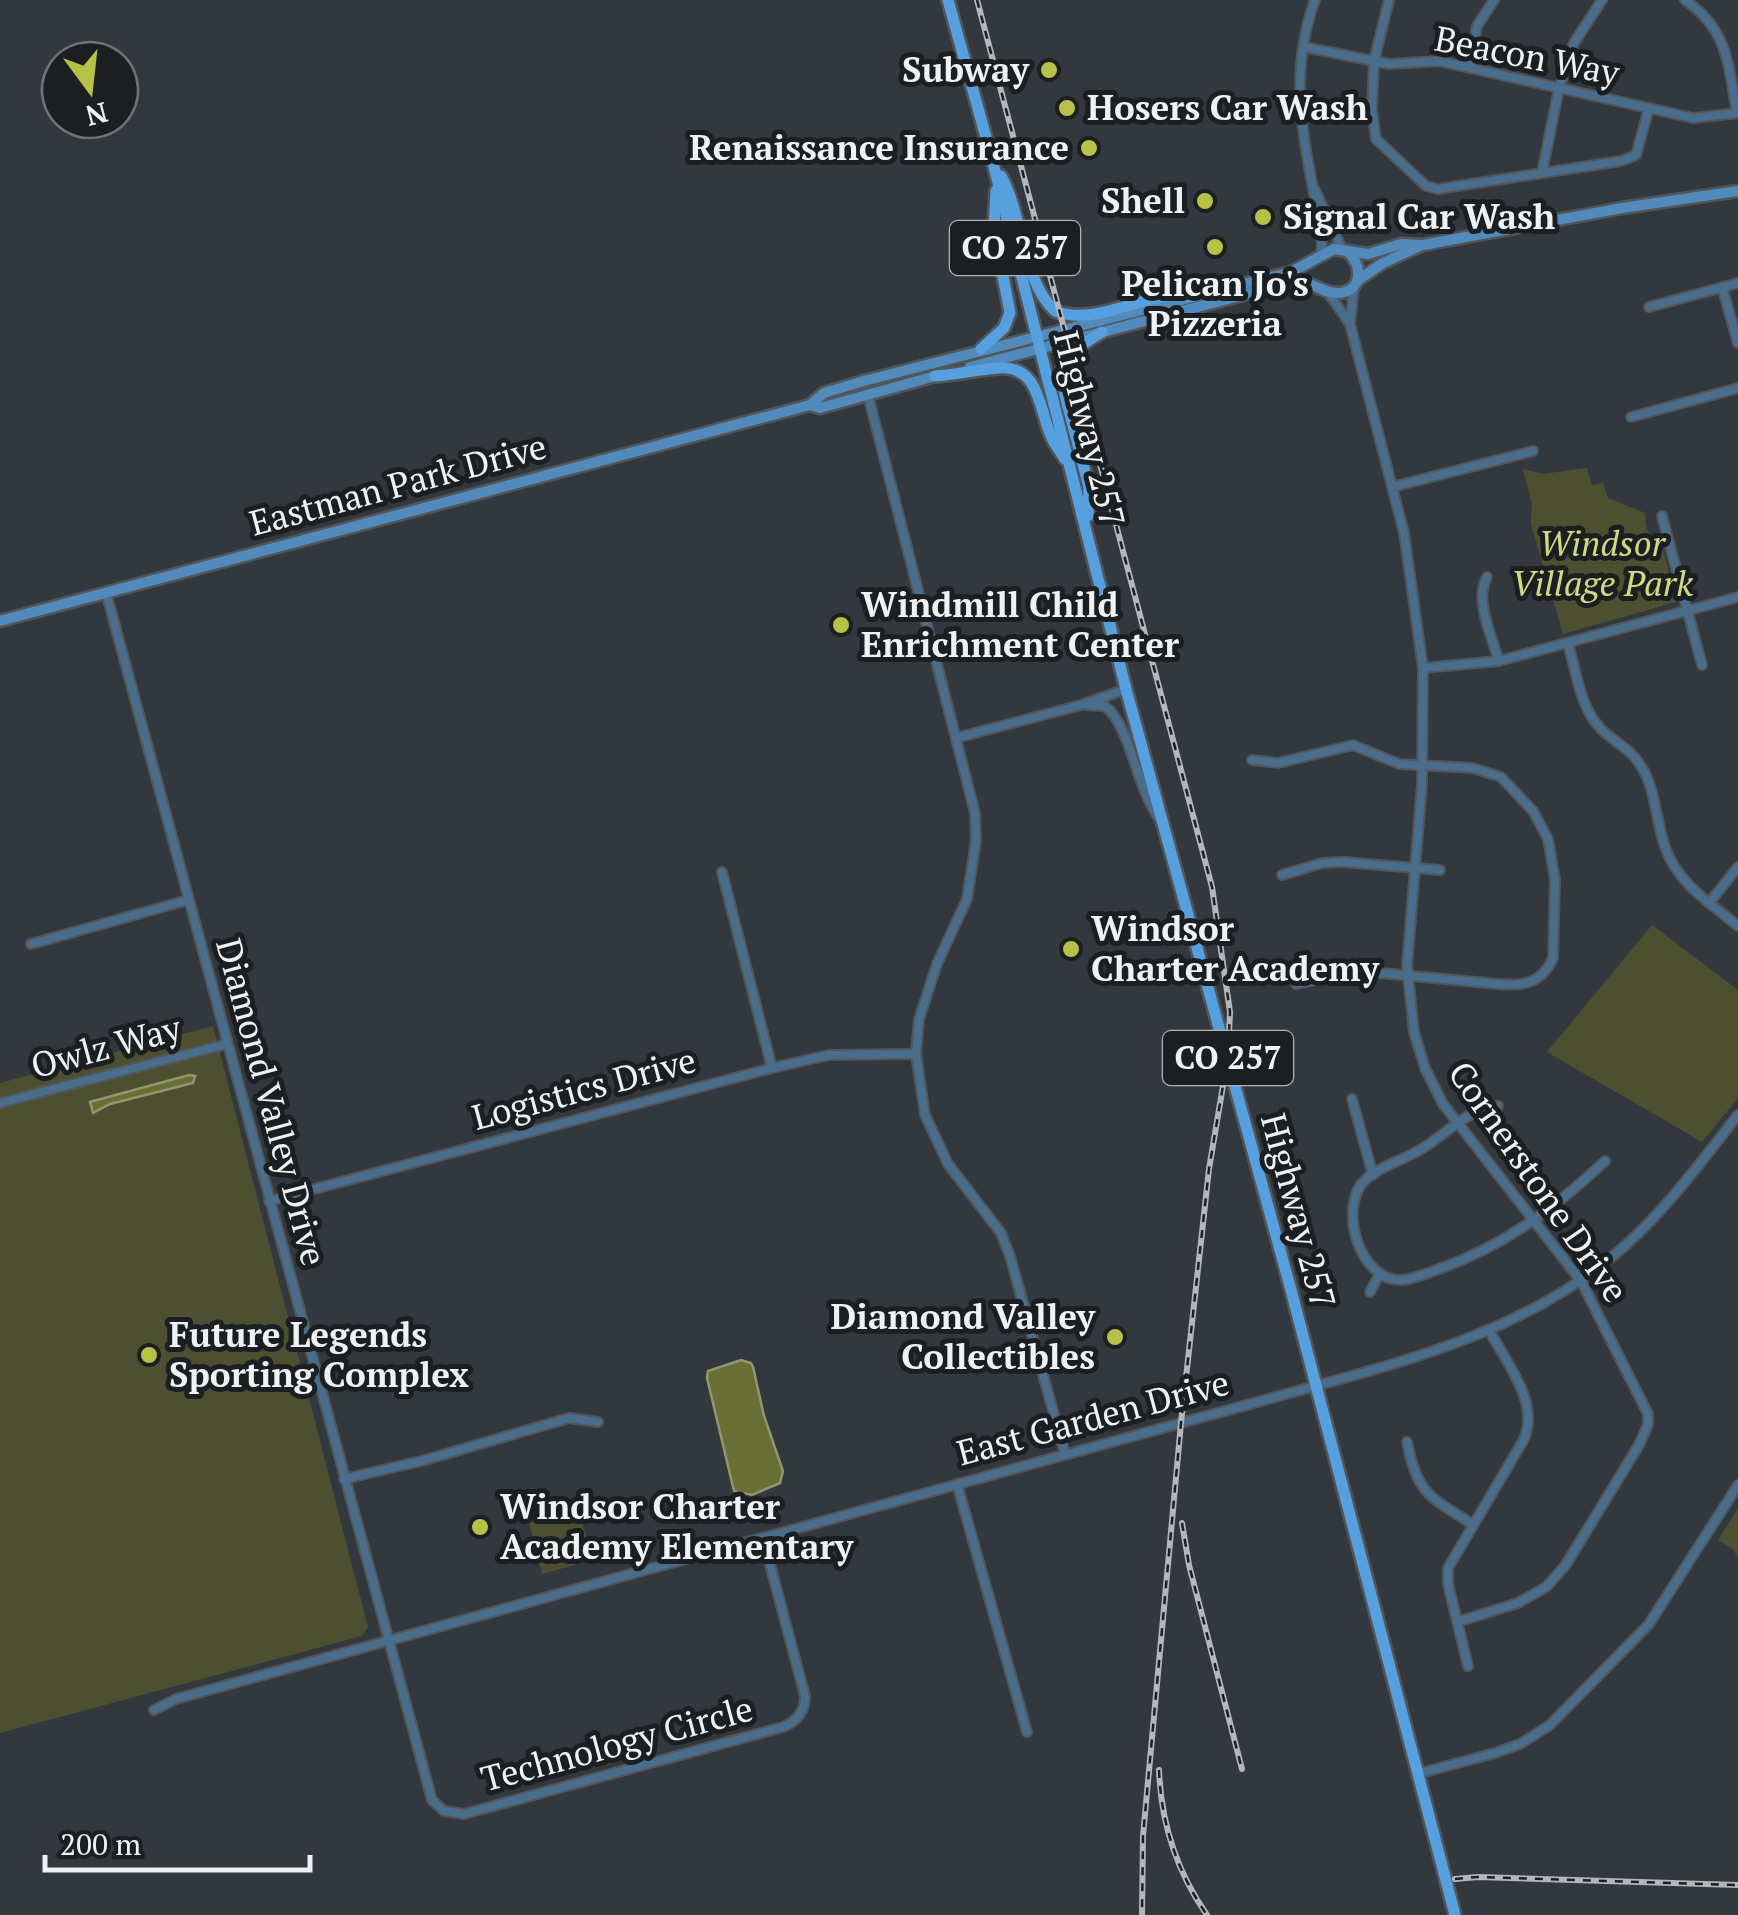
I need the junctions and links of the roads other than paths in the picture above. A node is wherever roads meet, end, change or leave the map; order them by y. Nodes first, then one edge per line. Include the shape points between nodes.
1 (948, 0) edge
2 (1315, 0) edge
3 (1389, 0) edge
4 (1494, 0) edge
5 (1602, 0) edge
6 (1686, 0) edge
7 (1304, 47) junction
8 (1374, 61) junction
9 (1470, 68) junction
10 (1559, 88) junction
11 (1649, 108) junction
12 (1738, 113) edge
13 (992, 159) junction
14 (1542, 173) junction
15 (996, 177) junction
16 (1313, 186) junction
17 (1738, 191) edge
18 (1422, 245) junction
19 (1345, 250) junction
20 (1320, 257) junction
21 (1356, 283) junction
22 (1738, 283) edge
23 (1722, 287) junction
24 (1324, 289) junction
25 (1191, 296) junction
26 (1649, 307) dead end
27 (1350, 324) junction
28 (1102, 332) junction
29 (1039, 343) junction
30 (1738, 343) edge
31 (981, 349) junction
32 (936, 376) junction
33 (1738, 388) edge
34 (868, 394) junction
35 (810, 405) junction
36 (1631, 417) dead end
37 (1533, 450) dead end
38 (1070, 467) junction
39 (1392, 487) junction
40 (1662, 516) dead end
41 (1088, 530) junction
42 (1487, 577) dead end
43 (106, 592) junction
44 (1738, 598) edge
45 (1687, 611) junction
46 (0, 622) edge
47 (1568, 643) junction
48 (1499, 661) junction
49 (1702, 665) dead end
50 (1423, 668) junction
51 (1126, 689) junction
52 (1081, 705) junction
53 (956, 738) junction
54 (1252, 760) dead end
55 (1423, 766) junction
56 (1164, 825) junction
57 (1738, 866) edge
58 (1414, 868) junction
59 (1440, 870) dead end
60 (722, 872) dead end
61 (1282, 876) dead end
62 (188, 900) junction
63 (1710, 902) junction
64 (1738, 926) edge
65 (31, 944) dead end
66 (1407, 976) junction
67 (1296, 984) dead end
68 (227, 1044) junction
69 (916, 1054) junction
70 (772, 1068) junction
71 (1352, 1099) dead end
72 (0, 1104) edge
73 (1498, 1106) dead end
74 (1738, 1116) edge
75 (1457, 1124) junction
76 (1604, 1162) dead end
77 (1372, 1174) junction
78 (269, 1201) junction
79 (1534, 1222) junction
80 (1379, 1275) junction
81 (1581, 1280) junction
82 (1370, 1292) dead end
83 (1490, 1332) junction
84 (1316, 1386) junction
85 (598, 1422) dead end
86 (1408, 1442) dead end
87 (1065, 1454) junction
88 (344, 1479) junction
89 (958, 1484) junction
90 (1738, 1485) edge
91 (1472, 1524) junction
92 (763, 1538) junction
93 (1457, 1622) junction
94 (388, 1641) junction
95 (1468, 1666) dead end
96 (154, 1710) dead end
97 (1027, 1732) dead end
98 (1417, 1774) junction
99 (1454, 1915) edge

1 - 13 main road, Highway 257 / CO 257
2 - 7 street
3 - 8 street
4 - 9 street via 1477,26
5 - 10 street via 1574,43
6 - 12 street via 1717,29
7 - 8 street, Beacon Way
7 - 16 street via 1299,114
8 - 9 street, Beacon Way
8 - 14 street via 1376,138 1426,186 1438,190
9 - 10 street, Beacon Way
10 - 11 street, Beacon Way
10 - 14 street
11 - 12 street, Beacon Way via 1694,118
11 - 14 street via 1636,155
13 - 15 main road, Highway 257 / CO 257
13 - 25 main road via 1010,193 1039,290 1055,310 1081,315 1173,294
15 - 29 main road, Highway 257 / CO 257
15 - 31 main road via 994,229 1010,313
16 - 19 street
16 - 20 street
17 - 18 street
18 - 19 street via 1368,254
18 - 21 street
19 - 20 street
19 - 21 street via 1357,261
20 - 24 street via 1315,270
20 - 25 street, Eastman Park Drive via 1291,272
21 - 24 street via 1342,293
21 - 27 street, Cornerstone Drive
22 - 23 street
23 - 26 street
23 - 30 street
24 - 27 street, Cornerstone Drive
24 - 28 street, Eastman Park Drive via 1292,282
25 - 29 street, Eastman Park Drive
27 - 39 street, Cornerstone Drive
28 - 29 street, Eastman Park Drive
28 - 41 main road via 1070,352 1062,368 1088,487
29 - 31 street, Eastman Park Drive
29 - 32 street, Eastman Park Drive
29 - 38 main road, Highway 257 / CO 257
31 - 35 street, Eastman Park Drive via 824,393
32 - 34 street, Eastman Park Drive
32 - 38 main road via 1000,368 1028,378
33 - 36 street
34 - 35 street, Eastman Park Drive
34 - 53 street
35 - 43 street, Eastman Park Drive
37 - 39 street
38 - 41 main road, Highway 257 / CO 257
39 - 50 street, Cornerstone Drive via 1410,561
40 - 45 street
41 - 51 main road, Highway 257 / CO 257
42 - 48 street via 1483,601
43 - 46 street, Eastman Park Drive
43 - 62 street, Diamond Valley Drive
44 - 45 street
45 - 47 street
45 - 49 street
47 - 48 street
47 - 63 street via 1591,716 1638,761 1669,858
48 - 50 street
50 - 55 street, Cornerstone Drive
51 - 52 street
51 - 56 main road, Highway 257 / CO 257
52 - 53 street
52 - 56 street via 1105,706 1114,714 1146,800
53 - 69 street via 975,814 971,882 919,1018
54 - 55 street via 1278,763 1353,745 1394,763
55 - 58 street, Cornerstone Drive
55 - 66 street via 1496,774 1534,811 1552,852 1553,953 1549,967 1525,985
56 - 84 main road, Highway 257 / CO 257
57 - 63 street
58 - 59 street
58 - 61 street via 1332,862
58 - 66 street, Cornerstone Drive
60 - 70 street
62 - 65 street
62 - 68 street, Diamond Valley Drive
63 - 64 street
66 - 67 street via 1348,972
66 - 75 street, Cornerstone Drive via 1419,1051
68 - 72 street, Owlz Way
68 - 78 street, Diamond Valley Drive
69 - 70 street, Logistics Drive via 829,1055
69 - 87 street via 925,1115 948,1164 1001,1233 1010,1256
70 - 78 street, Logistics Drive
71 - 77 street
73 - 75 street via 1478,1109
74 - 81 street, East Garden Drive via 1645,1227
75 - 77 street
75 - 79 street, Cornerstone Drive
76 - 79 street
77 - 80 street via 1352,1209 1363,1254
78 - 88 street, Diamond Valley Drive
79 - 80 street via 1422,1275
79 - 81 street, Cornerstone Drive
80 - 82 street
81 - 83 street, East Garden Drive
81 - 93 street, Cornerstone Drive via 1646,1406 1646,1432 1556,1576 1531,1597
83 - 84 street, East Garden Drive
83 - 91 street via 1528,1406 1530,1423
84 - 87 street, East Garden Drive
84 - 98 main road, Highway 257 / CO 257
85 - 88 street via 569,1418
86 - 91 street via 1421,1488
87 - 89 street, East Garden Drive
88 - 94 street, Diamond Valley Drive
89 - 92 street, East Garden Drive
89 - 97 street
90 - 98 street via 1649,1624 1564,1712 1520,1744
91 - 93 street via 1448,1568
92 - 94 street, East Garden Drive
92 - 94 street, Technology Circle via 804,1706 790,1725 716,1746 455,1815 439,1808 430,1793
93 - 95 street
94 - 96 street, East Garden Drive
98 - 99 main road, Highway 257 / CO 257

